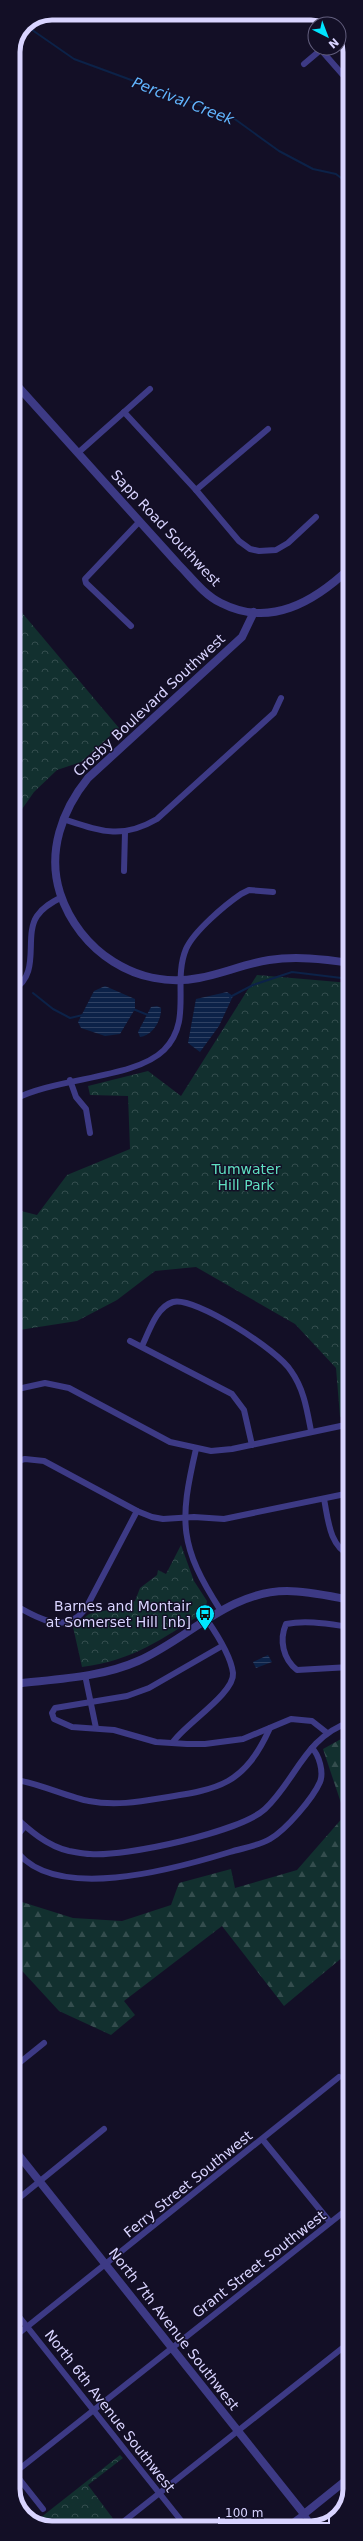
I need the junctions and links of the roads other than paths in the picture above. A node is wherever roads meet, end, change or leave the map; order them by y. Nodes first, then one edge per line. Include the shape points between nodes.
1 (314, 56) edge
2 (328, 56) edge
3 (304, 64) dead end
4 (343, 74) edge
5 (20, 389) edge
6 (150, 389) dead end
7 (124, 412) junction
8 (268, 429) dead end
9 (79, 452) junction
10 (196, 490) junction
11 (316, 517) dead end
12 (140, 521) junction
13 (343, 574) edge
14 (254, 612) junction
15 (131, 626) dead end
16 (281, 698) dead end
17 (63, 819) junction
18 (125, 832) junction
19 (124, 871) dead end
20 (273, 892) dead end
21 (62, 897) junction
22 (343, 962) edge
23 (181, 980) junction
24 (20, 984) edge
25 (70, 1080) junction
26 (20, 1097) edge
27 (90, 1132) dead end
28 (130, 1341) dead end
29 (142, 1346) junction
30 (20, 1388) edge
31 (343, 1425) edge
32 (311, 1431) junction
33 (252, 1445) junction
34 (196, 1448) junction
35 (20, 1460) edge
36 (343, 1495) edge
37 (324, 1499) junction
38 (137, 1511) junction
39 (184, 1518) junction
40 (343, 1551) edge
41 (343, 1599) edge
42 (20, 1608) edge
43 (222, 1611) junction
44 (208, 1620) junction
45 (343, 1626) edge
46 (222, 1646) junction
47 (343, 1667) edge
48 (85, 1675) junction
49 (20, 1683) edge
50 (89, 1701) junction
51 (343, 1725) edge
52 (96, 1728) junction
53 (270, 1728) junction
54 (326, 1732) junction
55 (173, 1742) junction
56 (312, 1748) junction
57 (20, 1782) edge
58 (20, 1821) edge
59 (25, 1826) junction
60 (20, 1832) edge
61 (20, 1855) edge
62 (44, 2043) dead end
63 (20, 2062) edge
64 (339, 2077) dead end
65 (104, 2129) dead end
66 (263, 2140) junction
67 (20, 2157) edge
68 (40, 2182) junction
69 (20, 2198) edge
70 (343, 2212) edge
71 (330, 2222) junction
72 (107, 2264) junction
73 (20, 2317) edge
74 (28, 2327) junction
75 (20, 2333) edge
76 (171, 2347) junction
77 (343, 2348) edge
78 (93, 2409) junction
79 (238, 2431) junction
80 (20, 2467) edge
81 (20, 2480) edge
82 (343, 2482) edge
83 (159, 2493) junction
84 (43, 2509) dead end
85 (304, 2514) junction
86 (124, 2521) edge
87 (181, 2521) edge
88 (294, 2521) edge
89 (309, 2521) edge

1 - 3 street
2 - 4 street
5 - 9 street, Sapp Road Southwest
6 - 7 street
7 - 9 street
7 - 10 street
8 - 10 street
9 - 12 street, Sapp Road Southwest
10 - 11 street via 239,541 250,549 272,551 283,546
12 - 14 street, Sapp Road Southwest via 203,590 220,603
12 - 15 street via 85,579
13 - 14 street, Sapp Road Southwest via 316,596 296,607 274,612
14 - 17 street, Crosby Boulevard Southwest via 242,637 88,778 75,794
16 - 18 street via 274,713 156,819
17 - 18 street via 99,831
17 - 21 street, Crosby Boulevard Southwest via 55,857
18 - 19 street
20 - 23 street via 249,890 241,894 203,927 186,949
21 - 23 street, Crosby Boulevard Southwest via 72,919 90,943 117,966 145,978
21 - 24 street via 47,905 35,920 29,969
22 - 23 street, Crosby Boulevard Southwest via 311,958 270,960 198,979
23 - 25 street via 182,1013 179,1026 172,1041 161,1053 140,1065
25 - 26 street
25 - 27 street via 76,1097 86,1109
28 - 29 street
29 - 32 street via 165,1306 173,1302 192,1304 261,1341 284,1361 301,1389
29 - 33 street via 232,1394 244,1410
30 - 34 street via 44,1383 69,1388 170,1442
31 - 32 street
32 - 33 street
33 - 34 street via 221,1450
34 - 39 street via 187,1487
35 - 38 street via 44,1461
36 - 37 street
37 - 39 street via 224,1519
37 - 40 street via 333,1538
38 - 39 street via 152,1518
38 - 42 street via 86,1608 77,1618 64,1623 50,1623
39 - 43 street via 187,1541 196,1567
41 - 43 street via 286,1591 252,1597
43 - 44 street
44 - 46 street
44 - 48 street via 139,1661
45 - 47 street via 294,1622 286,1624 283,1631 284,1653 288,1662 297,1670
46 - 50 street via 149,1688 127,1696
46 - 55 street via 233,1673 231,1685 180,1732
48 - 49 street
48 - 50 street
50 - 52 street
50 - 52 street via 55,1708 52,1713 54,1720 72,1727
51 - 54 street
52 - 55 street via 156,1742
53 - 54 street via 291,1719 304,1719 312,1721
53 - 55 street via 229,1742
53 - 57 street via 260,1750 242,1771 210,1791 118,1804 90,1802
54 - 56 street
56 - 59 street via 265,1809 250,1820 224,1831 110,1854 90,1854 67,1850 53,1844
56 - 61 street via 318,1758 320,1782 295,1817 271,1838 211,1859 113,1878 80,1880 42,1868
58 - 59 street
59 - 60 street
62 - 63 street
64 - 66 street, Ferry Street Southwest
65 - 68 street
66 - 71 street
66 - 72 street, Ferry Street Southwest
67 - 68 street, North 7th Avenue Southwest
68 - 69 street
68 - 72 street, North 7th Avenue Southwest
70 - 71 street, Grant Street Southwest
71 - 76 street, Grant Street Southwest
72 - 74 street, Ferry Street Southwest
72 - 76 street, North 7th Avenue Southwest
73 - 74 street, North 6th Avenue Southwest
74 - 75 street, Ferry Street Southwest
74 - 78 street, North 6th Avenue Southwest
76 - 78 street, Grant Street Southwest
76 - 79 street, North 7th Avenue Southwest
77 - 79 street
78 - 80 street, Grant Street Southwest
78 - 83 street, North 6th Avenue Southwest
79 - 83 street
79 - 85 street, North 7th Avenue Southwest
81 - 84 street
82 - 85 street
83 - 86 street
83 - 87 street, North 6th Avenue Southwest
85 - 88 street
85 - 89 street, North 7th Avenue Southwest

